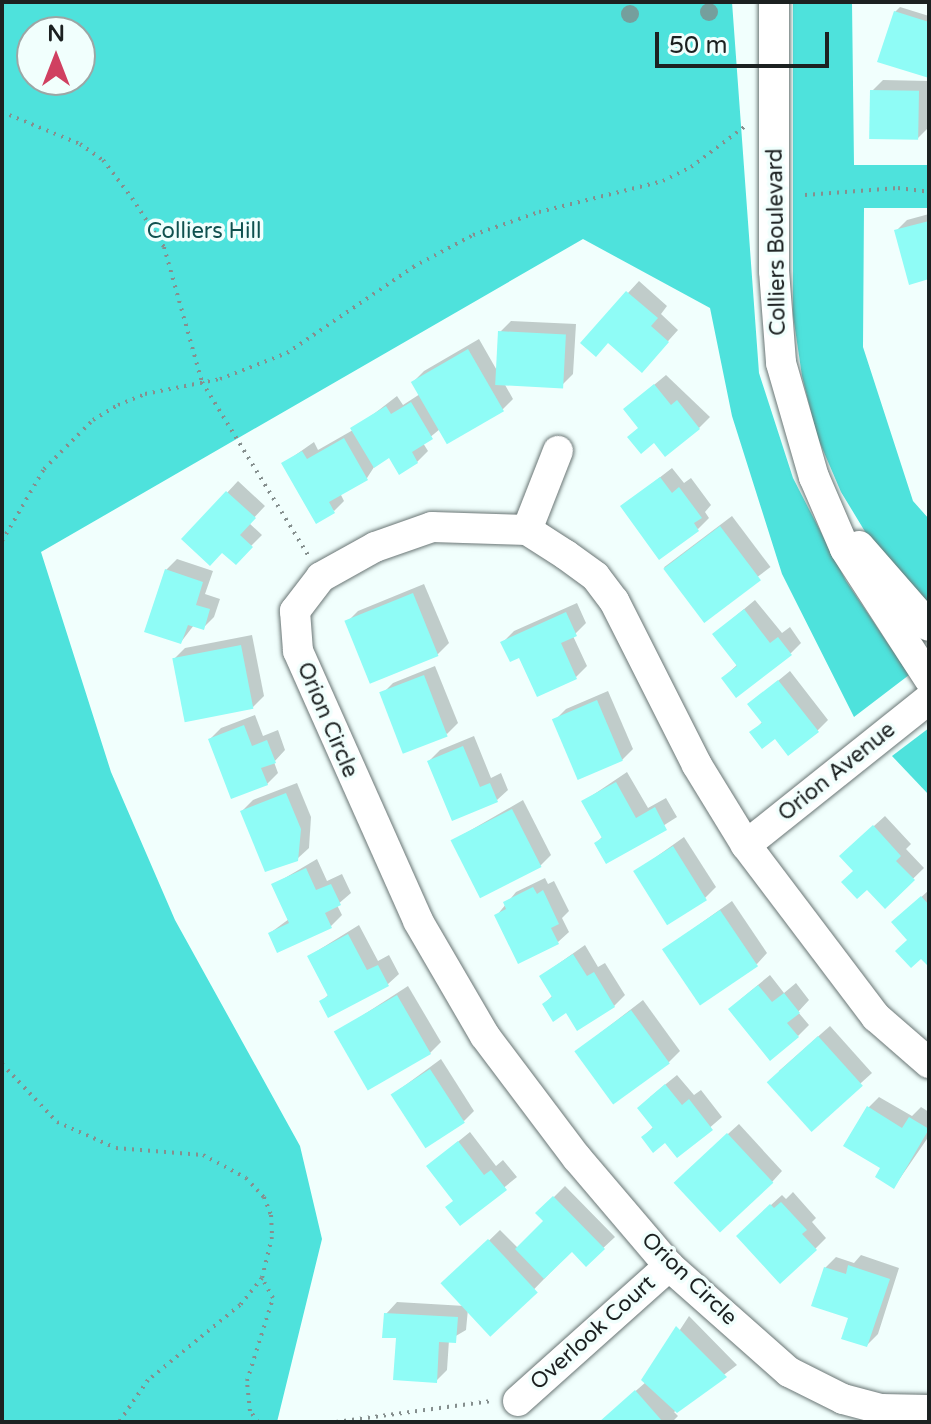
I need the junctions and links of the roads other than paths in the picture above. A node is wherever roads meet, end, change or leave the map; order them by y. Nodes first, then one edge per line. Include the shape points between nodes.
1 (774, 2) edge
2 (558, 451) dead end
3 (814, 477) junction
4 (527, 530) junction
5 (929, 626) edge
6 (929, 679) edge
7 (929, 699) edge
8 (746, 845) junction
9 (929, 1063) edge
10 (669, 1266) junction
11 (518, 1401) road end
12 (929, 1410) edge

1 - 3 street, Colliers Boulevard via 776,319 788,392
2 - 4 street
3 - 5 street, Colliers Boulevard via 856,543
3 - 6 street, Colliers Boulevard via 845,549
4 - 8 street via 595,576 614,601 697,765
4 - 10 street, Orion Circle via 432,527 375,547 321,577 295,611 298,651 418,921 485,1036 577,1158
7 - 8 street, Orion Avenue
8 - 9 street via 876,1017
10 - 11 street, Overlook Court
10 - 12 street, Orion Circle via 789,1372 843,1399 881,1409

